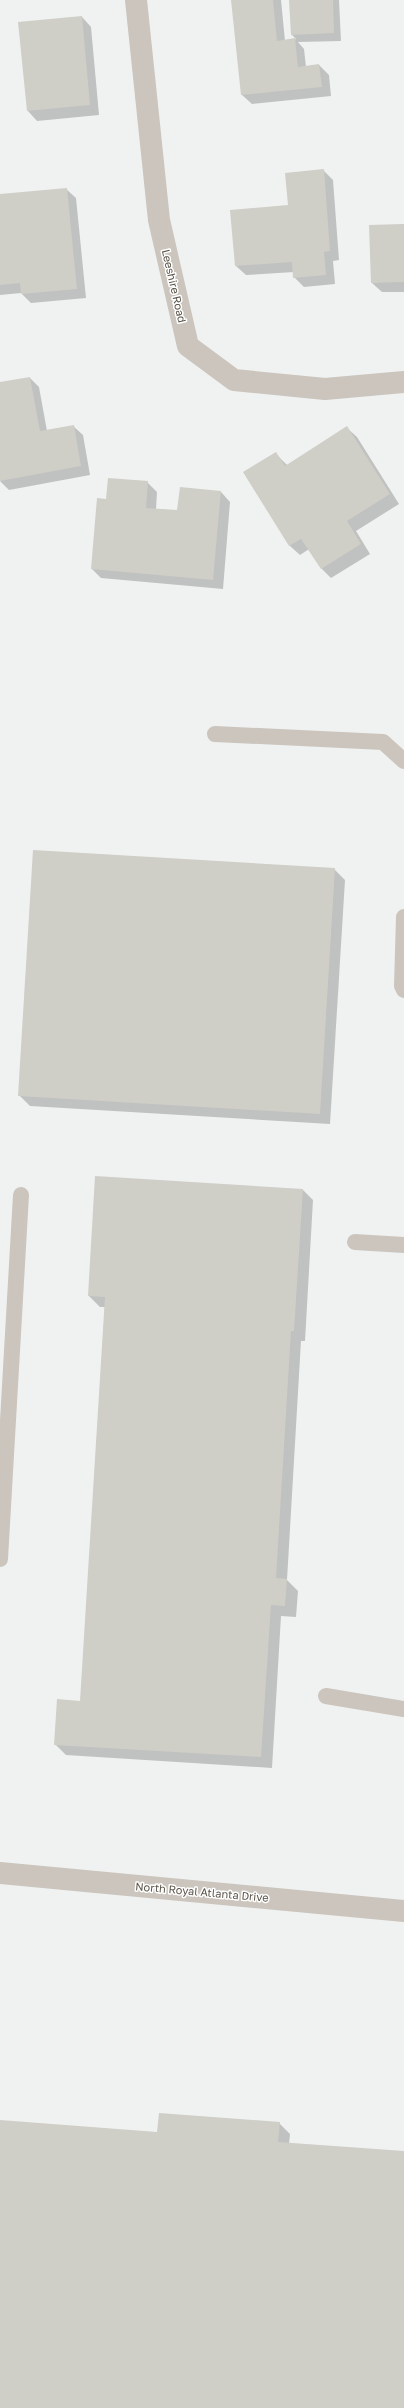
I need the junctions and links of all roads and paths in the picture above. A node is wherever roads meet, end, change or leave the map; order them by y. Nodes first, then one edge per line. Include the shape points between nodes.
1 (136, 0) edge
2 (404, 382) edge
3 (215, 734) dead end
4 (404, 761) edge
5 (404, 917) edge
6 (404, 990) edge
7 (21, 1195) dead end
8 (355, 1242) dead end
9 (404, 1245) edge
10 (0, 1559) edge
11 (326, 1696) dead end
12 (404, 1709) edge
13 (0, 1873) edge
14 (404, 1911) edge

1 - 2 street, Leeshire Road via 159,220 188,346 234,380 325,389
3 - 4 lane via 383,742
5 - 6 lane
7 - 10 lane
8 - 9 lane
11 - 12 lane
13 - 14 street, North Royal Atlanta Drive

